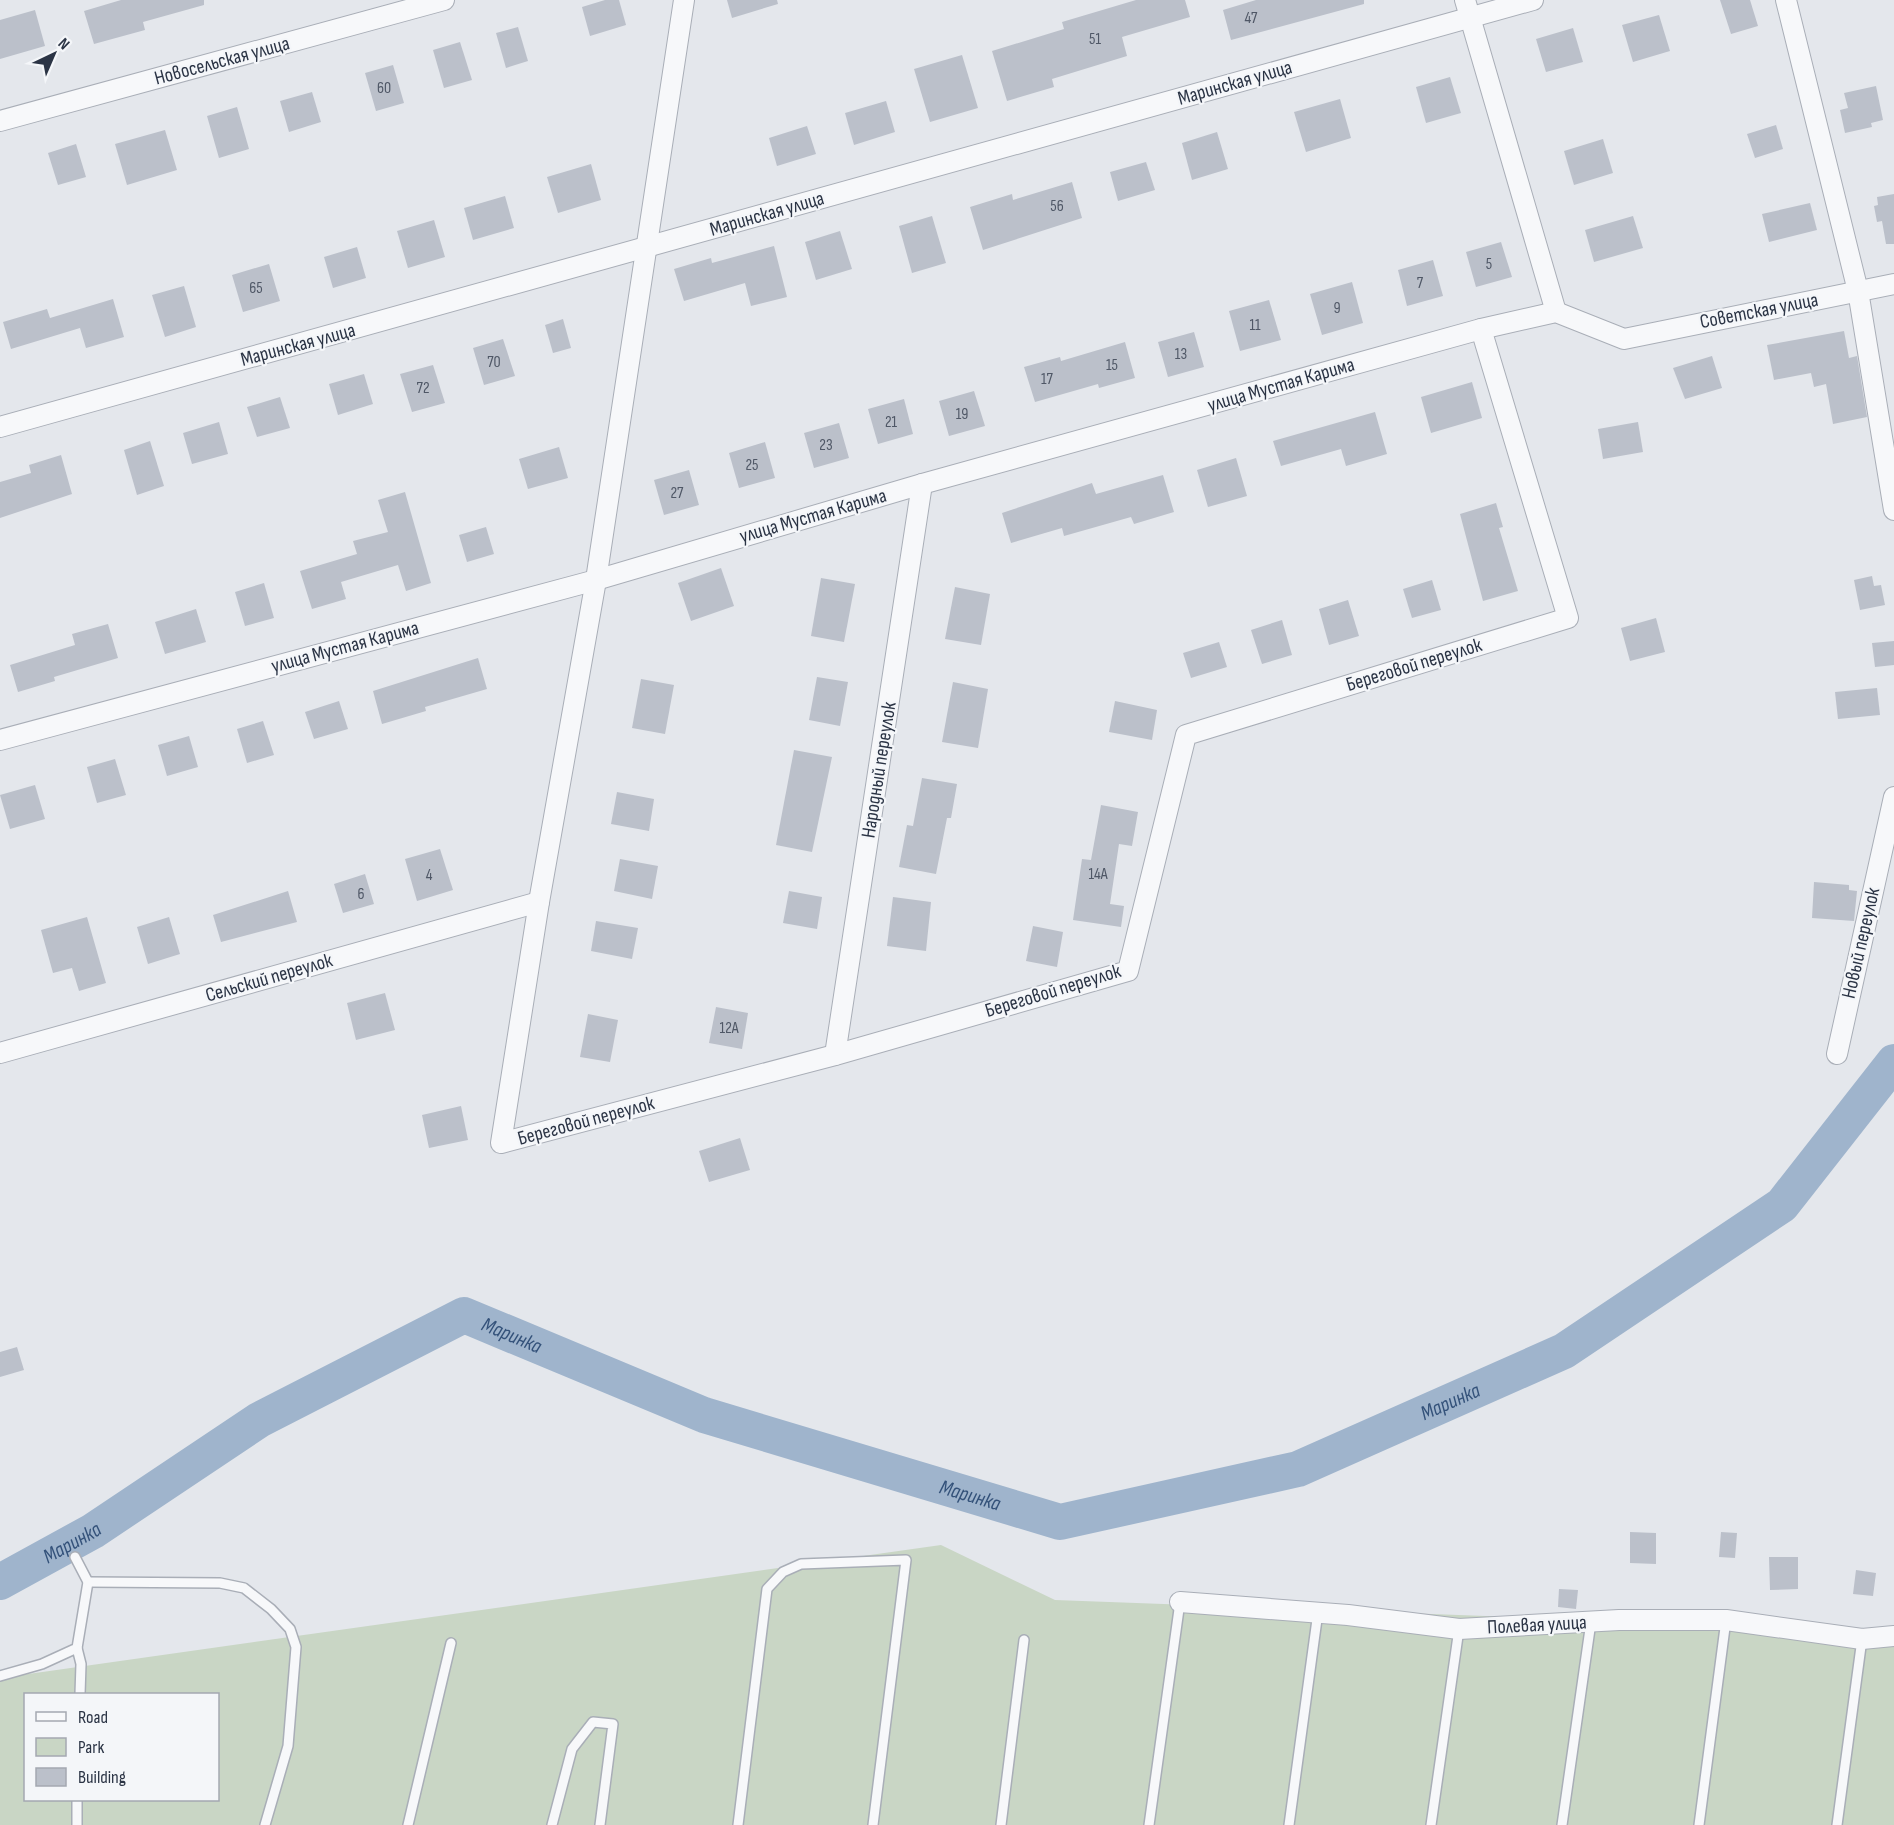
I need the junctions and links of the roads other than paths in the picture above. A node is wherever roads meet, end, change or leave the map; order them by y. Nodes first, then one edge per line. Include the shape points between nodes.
1 (444, 0) edge
2 (684, 0) edge
3 (1533, 0) edge
4 (1786, 0) edge
5 (1467, 9) edge
6 (0, 121) edge
7 (645, 249) junction
8 (1894, 284) edge
9 (1858, 291) junction
10 (1556, 312) junction
11 (1482, 329) junction
12 (0, 427) edge
13 (922, 484) junction
14 (1894, 510) edge
15 (596, 580) junction
16 (0, 741) edge
17 (1894, 797) edge
18 (539, 902) junction
19 (0, 1053) edge
20 (1836, 1054) dead end
21 (835, 1055) junction
22 (75, 1557) dead end
23 (88, 1582) junction
24 (1180, 1602) joint
25 (1317, 1612) junction
26 (1726, 1620) junction
27 (1591, 1622) junction
28 (1459, 1629) junction
29 (1894, 1636) edge
30 (1862, 1639) junction
31 (1024, 1640) dead end
32 (451, 1643) dead end
33 (77, 1648) junction
34 (0, 1676) edge
35 (80, 1693) edge
36 (77, 1801) edge
37 (77, 1825) edge
38 (265, 1825) edge
39 (408, 1825) edge
40 (552, 1825) edge
41 (600, 1825) edge
42 (738, 1825) edge
43 (873, 1825) edge
44 (1002, 1825) edge
45 (1149, 1825) edge
46 (1289, 1825) edge
47 (1431, 1825) edge
48 (1562, 1825) edge
49 (1699, 1825) edge
50 (1837, 1825) edge

1 - 6 street, Новосельская улица
2 - 7 street
3 - 5 street, Маринская улица
4 - 9 street
5 - 7 street, Маринская улица
5 - 10 street
7 - 12 street, Маринская улица
7 - 15 street
8 - 9 street, Советская улица
9 - 10 street, Советская улица via 1624,339
9 - 14 street
10 - 11 street, улица Мустая Карима
11 - 13 street, улица Мустая Карима
11 - 21 street, Береговой переулок via 1568,618 1186,735 1128,971
13 - 15 street, улица Мустая Карима
13 - 21 street, Народный переулок
15 - 16 street, улица Мустая Карима
15 - 18 street
17 - 20 street, Новый переулок
18 - 19 street, Сельский переулок
18 - 21 street, Береговой переулок via 501,1143
22 - 23 lane
23 - 33 lane
23 - 38 lane via 220,1583 244,1588 290,1629 296,1647 288,1746
24 - 25 street, Полевая улица
24 - 45 lane
25 - 28 street, Полевая улица
25 - 46 lane
26 - 27 street, Полевая улица
26 - 30 street, Полевая улица
26 - 49 lane
27 - 28 street, Полевая улица
27 - 48 lane
28 - 47 lane
29 - 30 street, Полевая улица
30 - 50 lane
31 - 44 lane
32 - 39 lane
33 - 34 lane via 42,1664
33 - 35 lane
36 - 37 lane
40 - 41 lane via 572,1749 593,1722 614,1724
42 - 43 lane via 767,1589 783,1572 801,1564 906,1560

